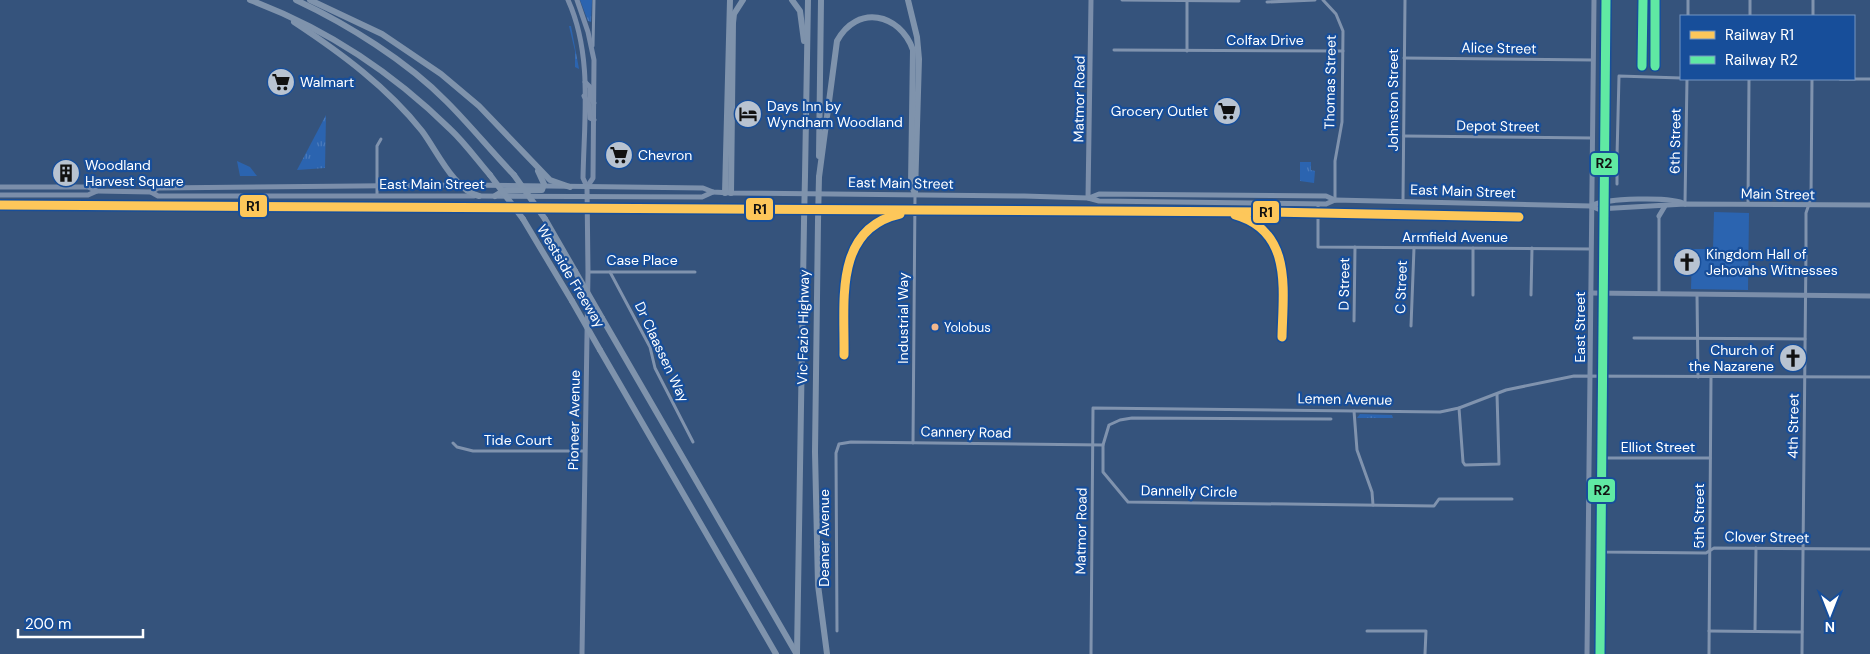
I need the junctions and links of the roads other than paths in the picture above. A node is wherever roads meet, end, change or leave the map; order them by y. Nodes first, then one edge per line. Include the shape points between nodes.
1 (250, 0) edge
2 (296, 0) edge
3 (310, 0) edge
4 (568, 0) edge
5 (577, 0) edge
6 (594, 0) edge
7 (730, 0) edge
8 (743, 0) edge
9 (792, 0) edge
10 (808, 0) edge
11 (822, 0) edge
12 (908, 0) edge
13 (1091, 0) edge
14 (1122, 0) edge
15 (1188, 0) edge
16 (1316, 0) edge
17 (1323, 0) edge
18 (1405, 0) edge
19 (1594, 0) edge
20 (1688, 0) edge
21 (1750, 0) edge
22 (1814, 0) edge
23 (1239, 1) edge
24 (1267, 2) dead end
25 (278, 12) junction
26 (1688, 15) edge
27 (1750, 15) edge
28 (1813, 15) edge
29 (592, 50) junction
30 (1114, 50) dead end
31 (1187, 51) junction
32 (1343, 51) junction
33 (1404, 58) junction
34 (1593, 60) junction
35 (808, 70) junction
36 (1680, 78) edge
37 (1855, 79) edge
38 (1870, 79) edge
39 (1687, 80) edge
40 (1749, 80) edge
41 (1812, 80) edge
42 (585, 82) junction
43 (584, 96) junction
44 (594, 104) junction
45 (594, 120) junction
46 (1404, 136) junction
47 (1592, 138) junction
48 (381, 139) dead end
49 (1617, 156) dead end
50 (1617, 162) dead end
51 (537, 167) junction
52 (819, 177) junction
53 (1617, 184) dead end
54 (460, 185) junction
55 (377, 186) junction
56 (544, 186) junction
57 (0, 187) edge
58 (570, 187) junction
59 (588, 187) junction
60 (684, 188) junction
61 (97, 191) junction
62 (151, 192) junction
63 (712, 192) junction
64 (728, 193) junction
65 (915, 194) junction
66 (0, 195) edge
67 (377, 196) junction
68 (479, 196) junction
69 (495, 196) junction
70 (588, 196) junction
71 (658, 197) junction
72 (1088, 198) junction
73 (1335, 200) junction
74 (1403, 200) junction
75 (1318, 204) junction
76 (1686, 204) junction
77 (1748, 205) junction
78 (1808, 205) junction
79 (1870, 205) edge
80 (1591, 206) junction
81 (1653, 206) junction
82 (1665, 206) junction
83 (1659, 216) junction
84 (1355, 247) junction
85 (1414, 248) junction
86 (1473, 248) junction
87 (1532, 248) junction
88 (1591, 248) junction
89 (588, 272) junction
90 (610, 272) junction
91 (695, 272) dead end
92 (1591, 293) junction
93 (1659, 294) junction
94 (1697, 294) junction
95 (1473, 295) dead end
96 (1532, 295) dead end
97 (1805, 295) junction
98 (1870, 296) edge
99 (1354, 321) dead end
100 (1411, 326) dead end
101 (1634, 338) dead end
102 (1697, 338) junction
103 (1805, 339) junction
104 (1590, 375) junction
105 (1698, 377) junction
106 (1805, 377) junction
107 (1870, 377) edge
108 (1711, 378) junction
109 (1497, 394) junction
110 (1093, 408) joint
111 (1459, 408) junction
112 (1204, 409) junction
113 (1317, 410) junction
114 (1354, 411) junction
115 (1204, 418) junction
116 (1317, 419) junction
117 (1331, 420) dead end
118 (692, 442) dead end
119 (453, 443) dead end
120 (913, 443) junction
121 (839, 444) joint
122 (1093, 445) junction
123 (1103, 445) junction
124 (585, 451) junction
125 (1710, 458) junction
126 (1512, 499) dead end
127 (1373, 505) junction
128 (1756, 548) junction
129 (1803, 549) junction
130 (1870, 549) edge
131 (1710, 550) junction
132 (1605, 552) joint
133 (1367, 631) dead end
134 (1709, 631) junction
135 (1755, 631) junction
136 (837, 632) dead end
137 (1802, 632) junction
138 (582, 654) edge
139 (776, 654) edge
140 (797, 654) edge
141 (827, 654) edge
142 (1091, 654) edge
143 (1425, 654) edge
144 (1587, 654) edge
145 (1709, 654) edge
146 (1802, 654) edge

1 - 25 highway, Westside Freeway
2 - 140 highway, Westside Freeway, bridge via 386,52 446,100 514,175 545,219
3 - 51 highway via 382,34 441,74 479,106
4 - 42 main road, Pioneer Avenue via 582,39
5 - 29 main road, Pioneer Avenue
6 - 29 street
7 - 64 highway
8 - 64 highway via 734,14 733,23
9 - 35 highway via 802,19
10 - 35 highway, Vic Fazio Highway
11 - 52 highway, Vic Fazio Highway
12 - 65 highway via 919,59
13 - 72 main road, Matmor Road
14 - 15 street
15 - 23 street
15 - 31 street
16 - 24 street
17 - 32 street, Thomas Street via 1342,25
18 - 33 street, Johnston Street
19 - 34 main road, East Street
20 - 26 street
21 - 27 street
22 - 28 street
25 - 54 highway via 333,48 378,84 422,131
25 - 139 highway, Westside Freeway, bridge via 341,43 401,85 451,130 490,175 523,219 572,301
29 - 44 main road, Pioneer Avenue
30 - 31 street, Colfax Drive
31 - 32 street, Colfax Drive
32 - 73 street, Thomas Street via 1342,122 1335,161
33 - 34 street, Alice Street
33 - 46 street, Johnston Street
34 - 47 main road, East Street
35 - 140 highway, Vic Fazio Highway, bridge
36 - 49 street via 1619,76
37 - 38 street
39 - 76 street, 6th Street
40 - 77 street
41 - 78 street, 4th Street via 1811,198
42 - 43 main road, Pioneer Avenue
42 - 44 main road via 589,85 590,99
43 - 45 main road via 590,118
43 - 59 main road, Pioneer Avenue via 583,178
44 - 45 main road, Pioneer Avenue
45 - 59 main road, Pioneer Avenue via 593,178
46 - 47 street, Depot Street
46 - 74 street, Johnston Street
47 - 80 main road, East Street
48 - 55 street via 377,146
50 - 53 street
51 - 56 highway
51 - 58 highway via 552,182
52 - 65 highway via 837,41 846,28 856,22 872,17 884,19 899,26 913,50 911,184
52 - 141 highway, Vic Fazio Highway, bridge via 815,452 818,585
54 - 55 main road, East Main Street
54 - 56 main road, East Main Street
54 - 68 highway
55 - 62 main road, East Main Street via 158,188
55 - 67 street
56 - 58 main road, East Main Street
56 - 69 highway via 540,191 503,191
57 - 61 main road, East Main Street via 88,187
58 - 59 main road, East Main Street
59 - 60 main road, East Main Street
59 - 70 main road, Pioneer Avenue
60 - 63 main road, East Main Street via 702,188
60 - 71 main road via 679,193
61 - 62 main road, East Main Street
61 - 66 main road, East Main Street via 88,195
62 - 67 main road, East Main Street via 158,196
63 - 64 main road, East Main Street
63 - 71 main road, East Main Street via 702,196
64 - 65 main road, East Main Street
65 - 72 main road, East Main Street
65 - 120 street, Industrial Way
67 - 68 main road, East Main Street
68 - 69 main road, East Main Street
69 - 70 main road, East Main Street
70 - 71 main road, East Main Street
70 - 89 main road, Pioneer Avenue
72 - 73 main road, East Main Street via 1099,194 1326,196
72 - 75 main road, East Main Street via 1099,202
73 - 74 main road, East Main Street
73 - 75 main road, East Main Street
74 - 80 main road, East Main Street
75 - 84 street, Armfield Avenue via 1318,247
76 - 77 main road, Main Street
76 - 80 main road, Main Street via 1680,200 1642,200 1599,201
76 - 82 main road, Main Street
77 - 78 main road, Main Street
78 - 79 main road, Main Street
78 - 97 street, 4th Street
80 - 81 main road, Main Street via 1598,209
80 - 88 main road, East Street
81 - 82 main road, Main Street
81 - 83 main road
82 - 83 main road
83 - 93 street
84 - 85 street, Armfield Avenue
84 - 99 street, D Street
85 - 86 street, Armfield Avenue
85 - 100 street, C Street
86 - 87 street, Armfield Avenue
86 - 95 street
87 - 88 street, Armfield Avenue
87 - 96 street
88 - 92 main road, East Street
89 - 90 street, Case Place
89 - 124 main road, Pioneer Avenue
90 - 91 street, Case Place
90 - 118 street, Dr Claassen Way via 650,348 655,368
92 - 93 main road
92 - 104 main road, East Street
93 - 94 main road
94 - 97 main road
94 - 102 street
97 - 98 main road
97 - 103 street, 4th Street
101 - 102 street
102 - 103 street
102 - 105 street
103 - 106 street, 4th Street
104 - 105 street, Lemen Avenue
104 - 109 street, Lemen Avenue via 1563,377
104 - 144 main road, East Street
105 - 108 street, Lemen Avenue
106 - 107 street, Lemen Avenue
106 - 108 street, Lemen Avenue
106 - 129 street, 4th Street
108 - 125 street, 5th Street
109 - 111 street, Lemen Avenue
109 - 111 street via 1499,464 1465,465 1462,462
110 - 112 street, Lemen Avenue
110 - 122 street, Matmor Road
111 - 114 street, Lemen Avenue via 1440,412
112 - 113 street, Lemen Avenue
112 - 115 street
113 - 114 street, Lemen Avenue
113 - 116 street
114 - 127 street via 1357,450 1372,492
115 - 116 street, Dannelly Circle
115 - 123 street, Dannelly Circle via 1120,420 1109,426
116 - 117 street, Dannelly Circle
119 - 124 street, Tide Court via 473,450
120 - 121 street, Cannery Road
120 - 122 street, Cannery Road
121 - 136 street, Deaner Avenue via 836,453
122 - 123 street, Cannery Road
122 - 142 street, Matmor Road
123 - 127 street, Dannelly Circle via 1103,472 1128,502
124 - 138 main road, Pioneer Avenue
125 - 131 street, 5th Street
125 - 132 street, Elliot Street via 1605,458
126 - 127 street, Dannelly Circle via 1439,499 1434,506
128 - 129 street, Clover Street
128 - 131 street, Clover Street
128 - 135 street
129 - 130 street, Clover Street
129 - 137 street, 4th Street
131 - 132 street, Clover Street via 1706,553
131 - 134 street, 5th Street
133 - 143 street via 1426,631
134 - 135 street
134 - 145 street, 5th Street
135 - 137 street
137 - 146 street, 4th Street

